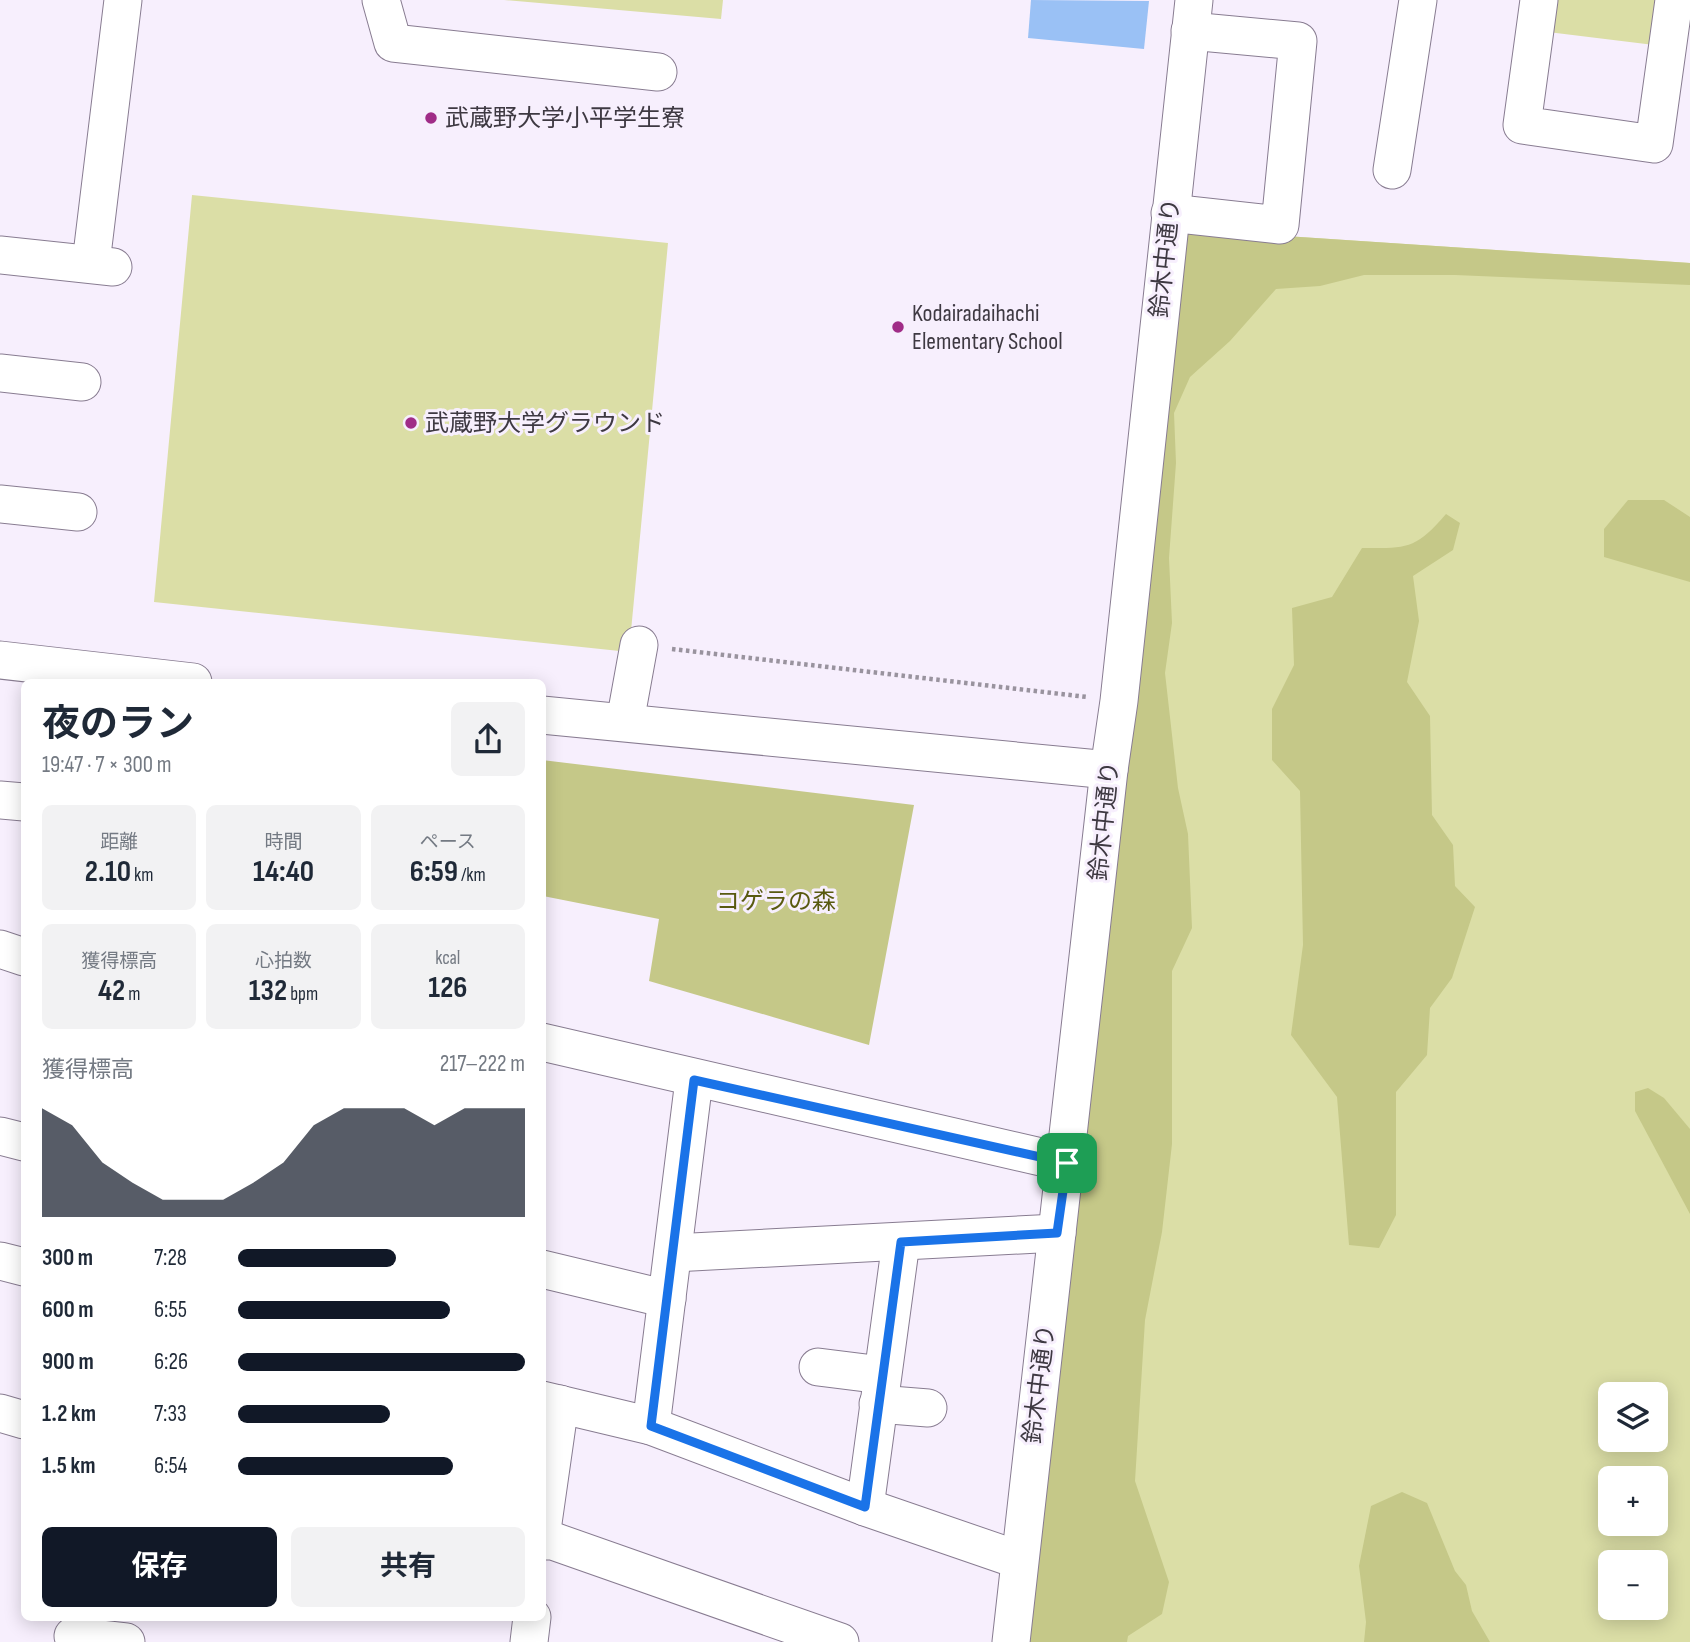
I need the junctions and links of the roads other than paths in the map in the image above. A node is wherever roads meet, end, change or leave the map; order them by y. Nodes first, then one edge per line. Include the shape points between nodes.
1 (123, 0) edge
2 (381, 0) edge
3 (1418, 0) edge
4 (1539, 0) edge
5 (1674, 0) edge
6 (1192, 15) edge
7 (658, 72) dead end
8 (1392, 170) dead end
9 (1170, 213) junction
10 (0, 255) edge
11 (0, 373) edge
12 (82, 382) dead end
13 (0, 504) edge
14 (78, 512) dead end
15 (639, 645) road end
16 (0, 660) edge
17 (167, 679) edge
18 (546, 715) edge
19 (625, 722) junction
20 (1109, 770) junction
21 (0, 800) edge
22 (21, 802) edge
23 (0, 949) edge
24 (21, 956) edge
25 (546, 1043) edge
26 (694, 1080) junction
27 (0, 1136) edge
28 (21, 1141) edge
29 (1067, 1163) junction
30 (1057, 1233) junction
31 (901, 1242) junction
32 (673, 1254) junction
33 (0, 1261) edge
34 (21, 1266) edge
35 (546, 1270) edge
36 (667, 1299) junction
37 (818, 1367) dead end
38 (880, 1390) junction
39 (551, 1402) edge
40 (928, 1408) dead end
41 (0, 1413) edge
42 (21, 1419) edge
43 (651, 1426) junction
44 (546, 1473) edge
45 (865, 1507) junction
46 (546, 1541) edge
47 (1019, 1560) junction
48 (532, 1621) edge
49 (73, 1632) edge
50 (126, 1642) edge
51 (529, 1642) edge
52 (840, 1642) edge
53 (1011, 1642) edge

1 - 10 street via 102,265
2 - 7 street via 393,43
3 - 8 street
4 - 5 street via 1522,125 1654,144
6 - 9 street, 鈴木中通り
6 - 9 street via 1298,41 1280,225
9 - 20 street, 鈴木中通り
11 - 12 street
13 - 14 street
15 - 19 street
16 - 17 street
18 - 19 street
19 - 20 street
20 - 29 street, 鈴木中通り
21 - 22 street
23 - 24 street
25 - 26 street
26 - 29 street
26 - 32 street
27 - 28 street
29 - 30 street, 鈴木中通り
30 - 31 street
30 - 47 street, 鈴木中通り
31 - 32 street
31 - 38 street
32 - 36 street
33 - 34 street
35 - 36 street
36 - 43 street
37 - 38 street
38 - 40 street
38 - 45 street
39 - 43 street
39 - 44 street
41 - 42 street
43 - 45 street
45 - 47 street
46 - 52 street
47 - 53 street, 鈴木中通り
48 - 51 street
49 - 50 street

